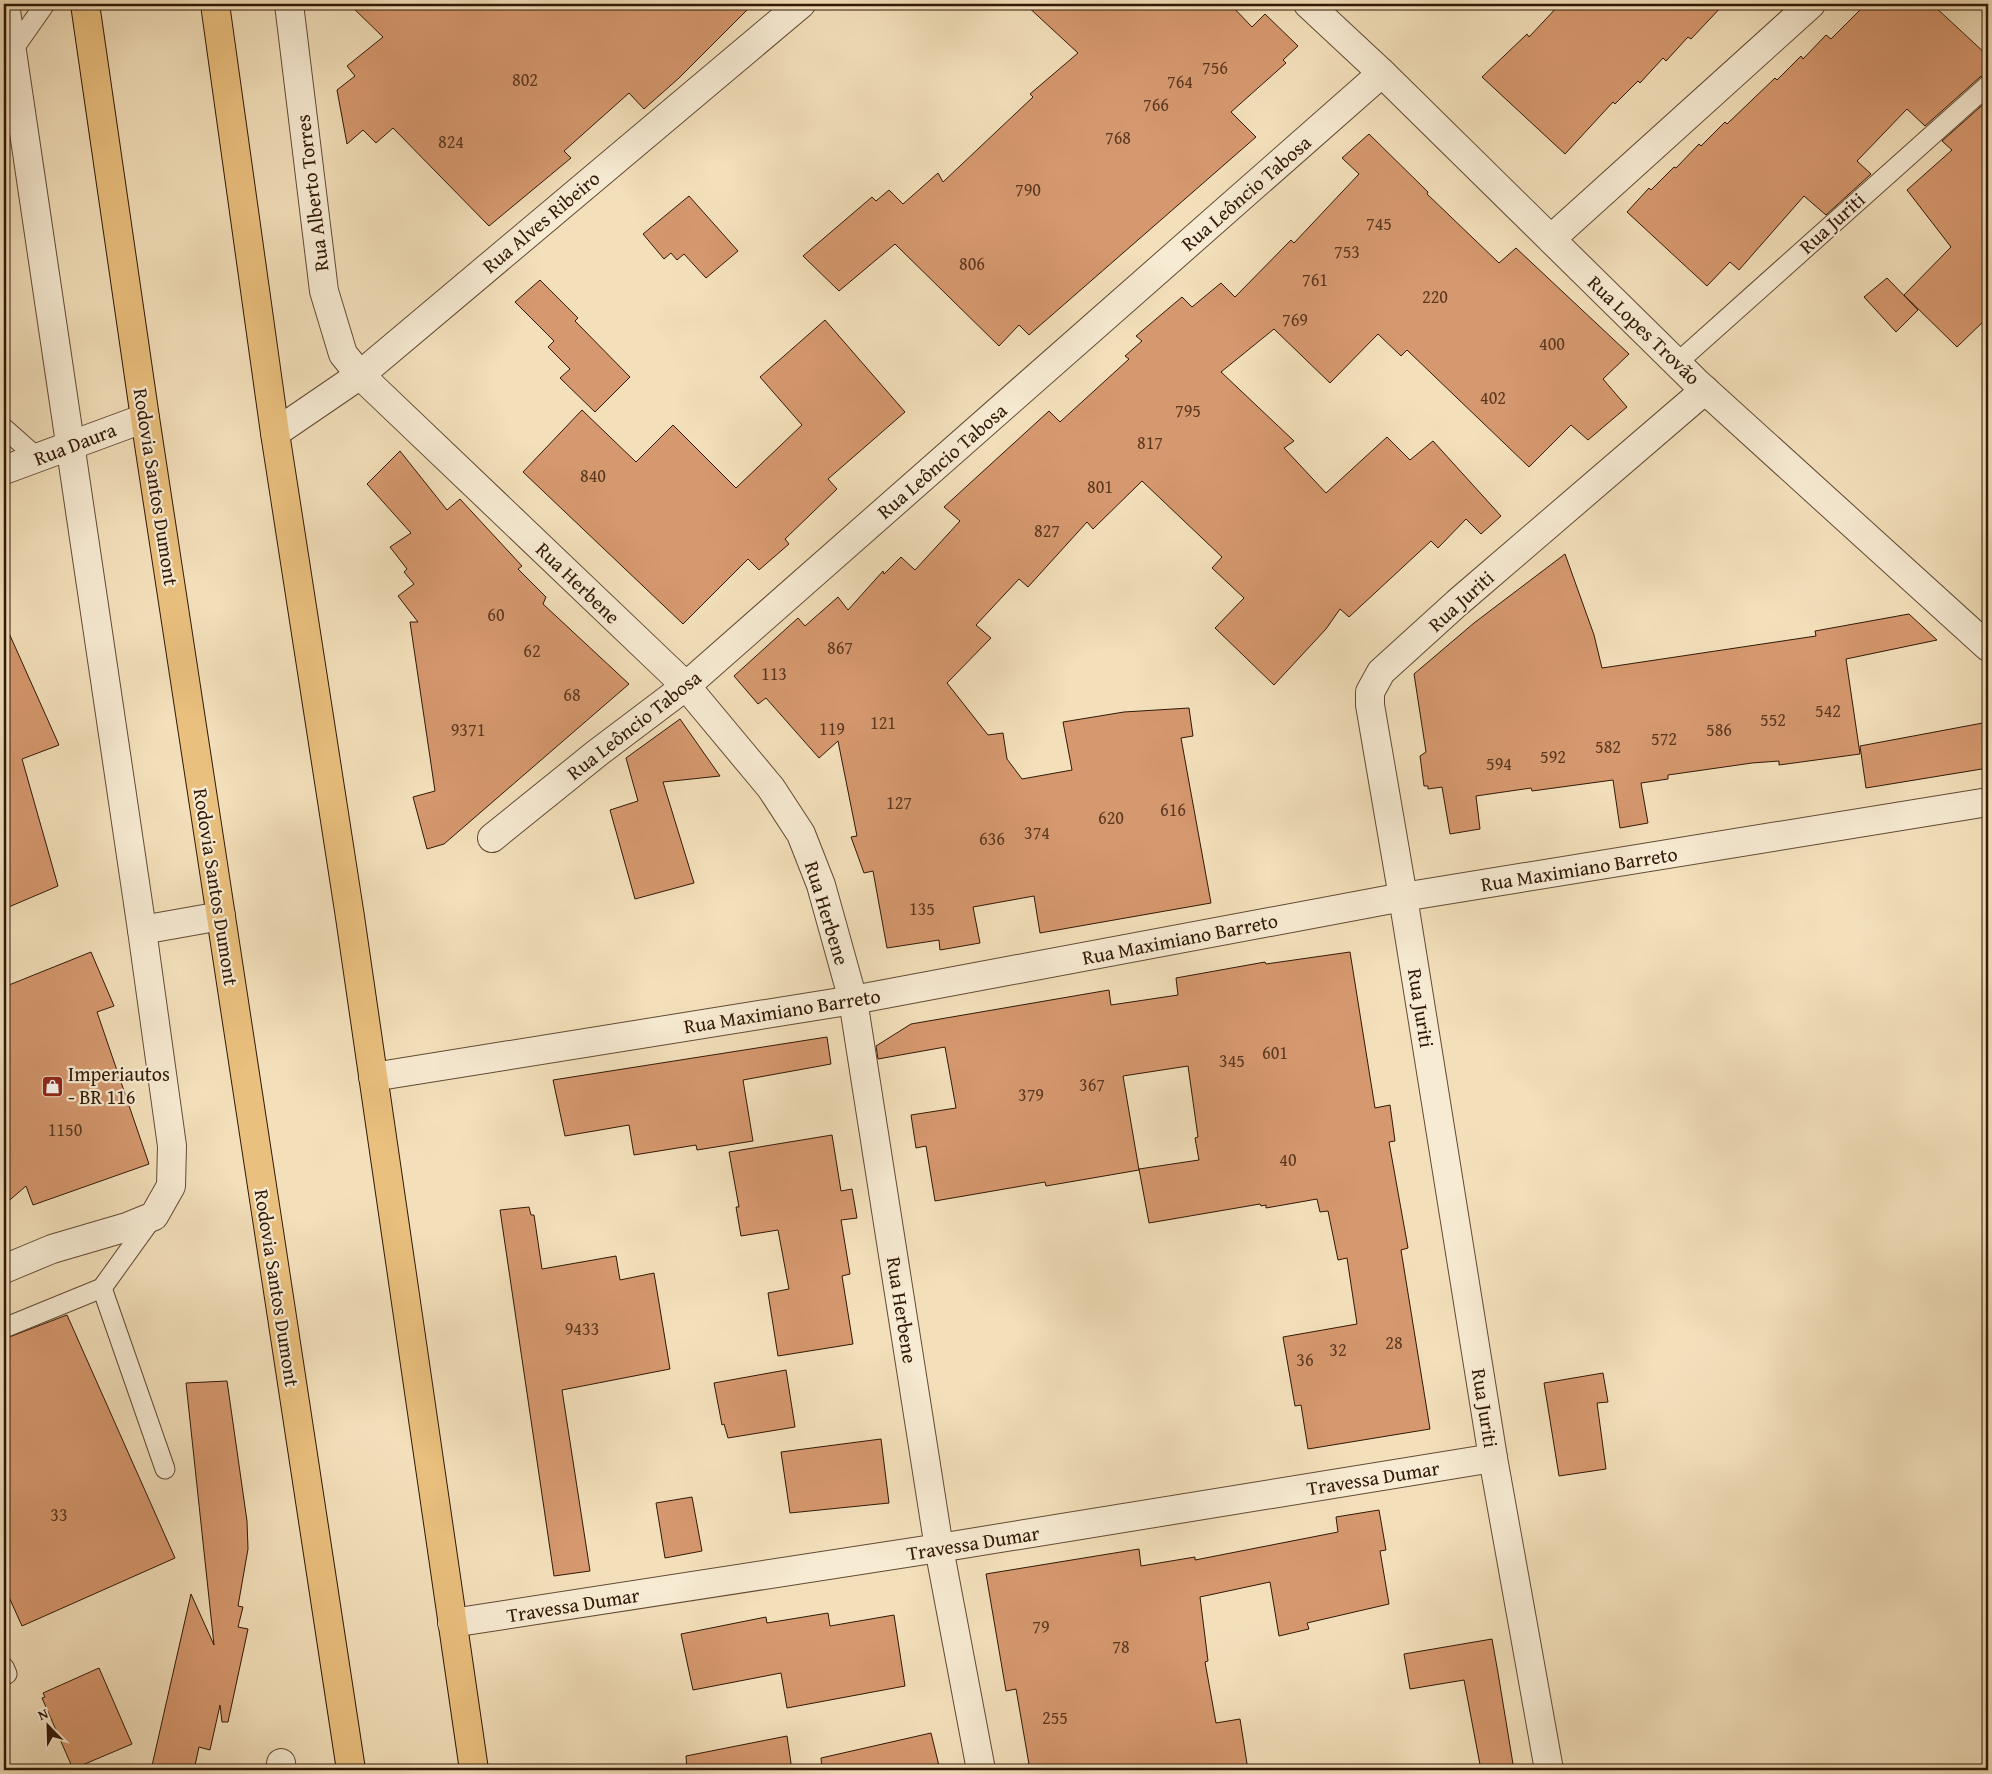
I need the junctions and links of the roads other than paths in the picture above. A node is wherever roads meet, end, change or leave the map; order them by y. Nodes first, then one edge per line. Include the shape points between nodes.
1 (4, 4) edge
2 (45, 4) edge
3 (85, 4) edge
4 (215, 4) edge
5 (289, 4) edge
6 (800, 4) edge
7 (1308, 4) edge
8 (1811, 4) edge
9 (7, 58) edge
10 (1382, 73) junction
11 (1988, 85) edge
12 (1551, 239) junction
13 (1677, 363) junction
14 (360, 375) junction
15 (1705, 390) junction
16 (145, 418) junction
17 (4, 428) edge
18 (275, 433) junction
19 (69, 447) junction
20 (39, 459) junction
21 (4, 470) edge
22 (1988, 647) edge
23 (686, 686) junction
24 (1988, 802) edge
25 (492, 838) dead end
26 (1403, 897) junction
27 (220, 916) junction
28 (142, 930) junction
29 (853, 1000) junction
30 (373, 1077) junction
31 (154, 1216) junction
32 (4, 1269) edge
33 (102, 1288) junction
34 (4, 1328) edge
35 (1493, 1458) junction
36 (164, 1468) dead end
37 (939, 1548) junction
38 (452, 1623) junction
39 (351, 1770) edge
40 (474, 1770) edge
41 (981, 1770) edge
42 (1549, 1770) edge

1 - 9 street
2 - 9 lane
3 - 16 highway, Rodovia Santos Dumont
4 - 18 highway
5 - 14 street, Rua Alberto Torres via 324,291 343,354
6 - 14 street, Rua Alves Ribeiro
7 - 10 street, Rua Lopes Trovão
8 - 12 street
9 - 19 street
10 - 12 street, Rua Lopes Trovão
10 - 23 street, Rua Leôncio Tabosa
11 - 13 lane, Rua Juriti
12 - 13 street, Rua Lopes Trovão
13 - 15 street, Rua Lopes Trovão
14 - 18 street, Rua Alves Ribeiro
14 - 23 street, Rua Herbene
15 - 22 street, Rua Lopes Trovão
15 - 26 street, Rua Juriti via 1381,672 1370,692 1370,705
16 - 19 street, Rua Daura
16 - 27 highway, Rodovia Santos Dumont
17 - 20 lane
18 - 30 highway
19 - 20 street, Rua Daura
19 - 28 street
20 - 21 street, Rua Daura
23 - 25 street, Rua Leôncio Tabosa
23 - 29 street, Rua Herbene via 771,788 801,834 822,885
24 - 26 street, Rua Maximiano Barreto
26 - 29 street, Rua Maximiano Barreto
26 - 35 street, Rua Juriti
27 - 28 street
27 - 39 highway, Rodovia Santos Dumont
28 - 31 street via 172,1146 171,1186
29 - 30 street, Rua Maximiano Barreto
29 - 37 street, Rua Herbene
30 - 38 highway
31 - 32 street via 52,1249
31 - 33 lane
33 - 34 lane
33 - 36 lane
35 - 37 street, Travessa Dumar
35 - 42 street, Rua Juriti
37 - 38 street, Travessa Dumar
37 - 41 street, Rua Herbene
38 - 40 highway

